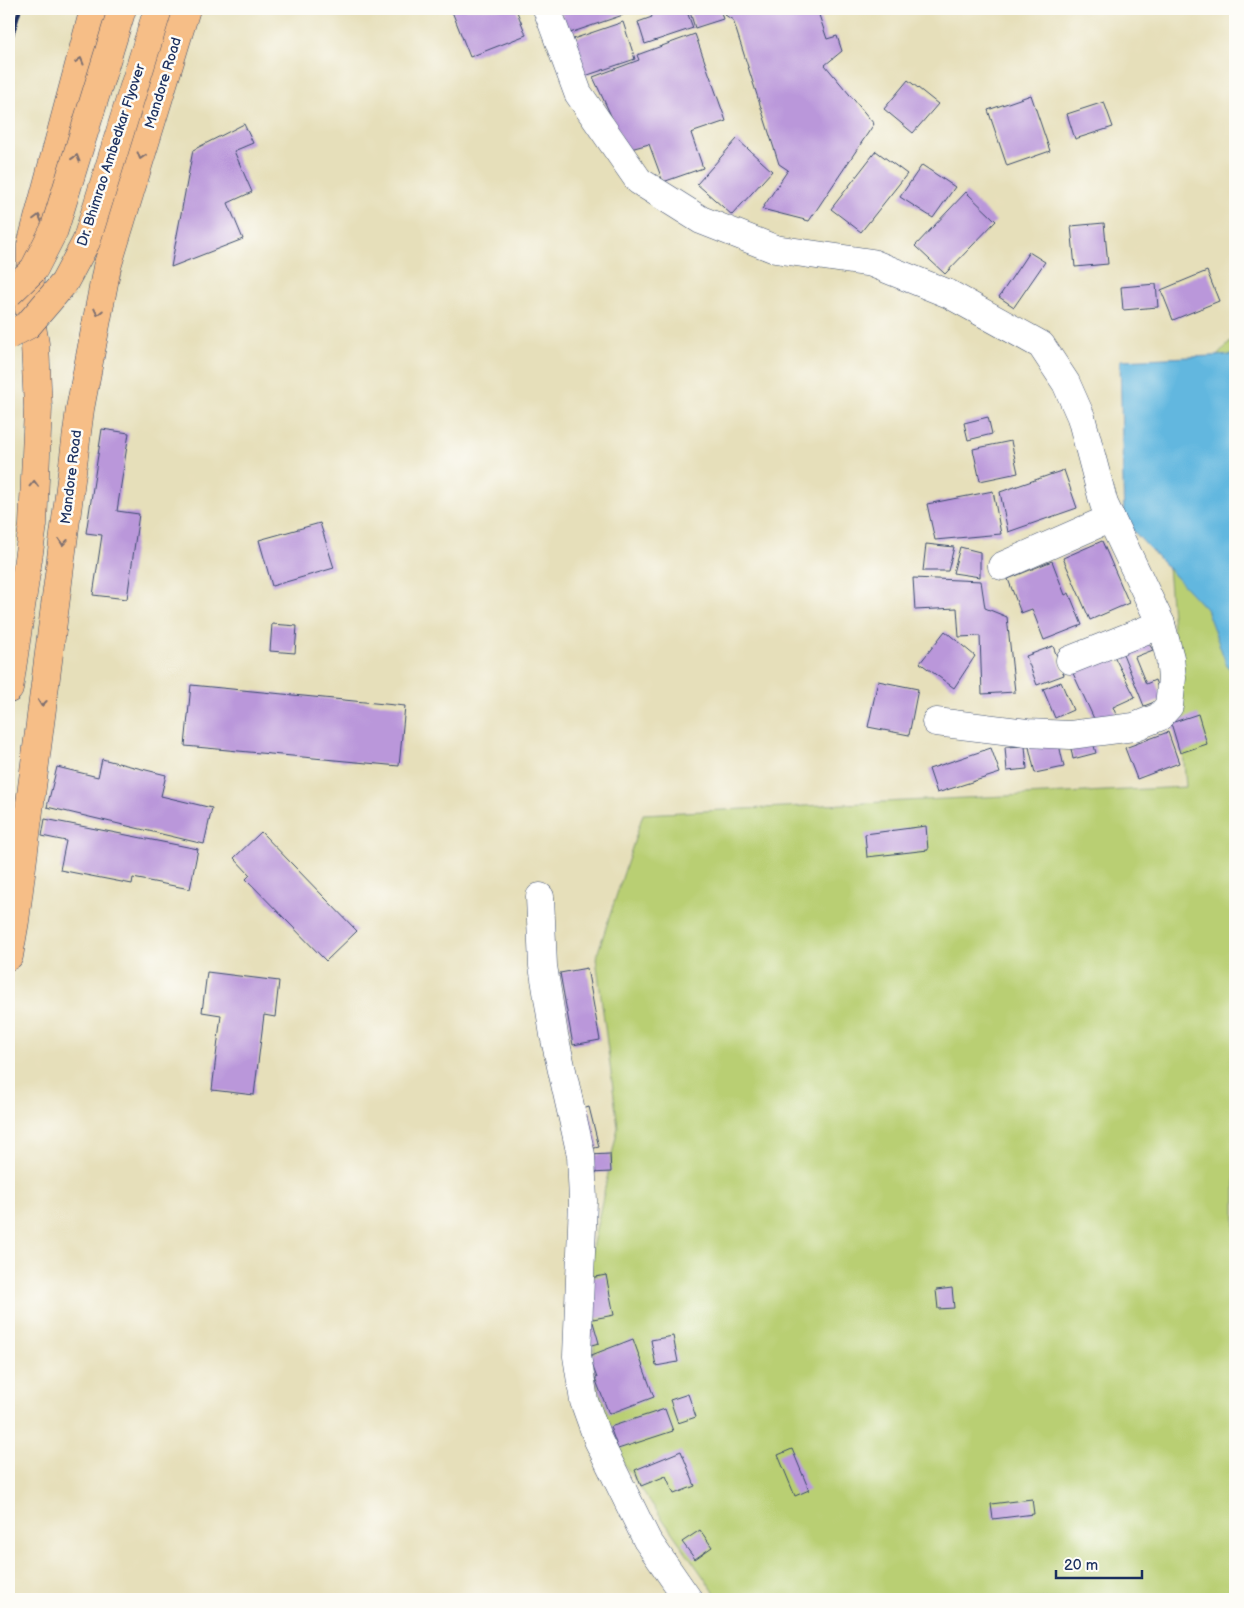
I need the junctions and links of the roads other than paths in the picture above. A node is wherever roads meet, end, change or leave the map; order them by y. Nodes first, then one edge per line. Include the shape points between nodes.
1 (94, 9) edge
2 (122, 9) edge
3 (158, 9) edge
4 (186, 9) edge
5 (547, 9) edge
6 (9, 293) edge
7 (9, 335) edge
8 (1111, 518) junction
9 (1002, 566) dead end
10 (1161, 624) junction
11 (1070, 660) dead end
12 (9, 689) edge
13 (936, 722) dead end
14 (540, 897) dead end
15 (9, 956) edge
16 (688, 1599) edge

12 -> 1 main road via 33,525 38,408 35,344 29,309 31,245
6 -> 2 main road, bridge via 34,269 54,230
3 - 7 main road, Dr. Bhimrao Ambedkar Flyover, bridge via 86,242 64,283 28,325
4 -> 15 main road, Mandore Road via 107,267 93,332 80,409
5 - 8 street via 578,93 639,181 700,220 775,249 872,263 949,294 1042,345 1066,382 1081,417 1104,504
8 - 9 street
8 - 10 street
10 - 11 street
10 - 13 street via 1172,678 1168,706 1159,717 1134,728 1070,735
14 - 16 street via 543,966 554,1035 581,1155 583,1201 577,1356 584,1401 598,1440 647,1540

